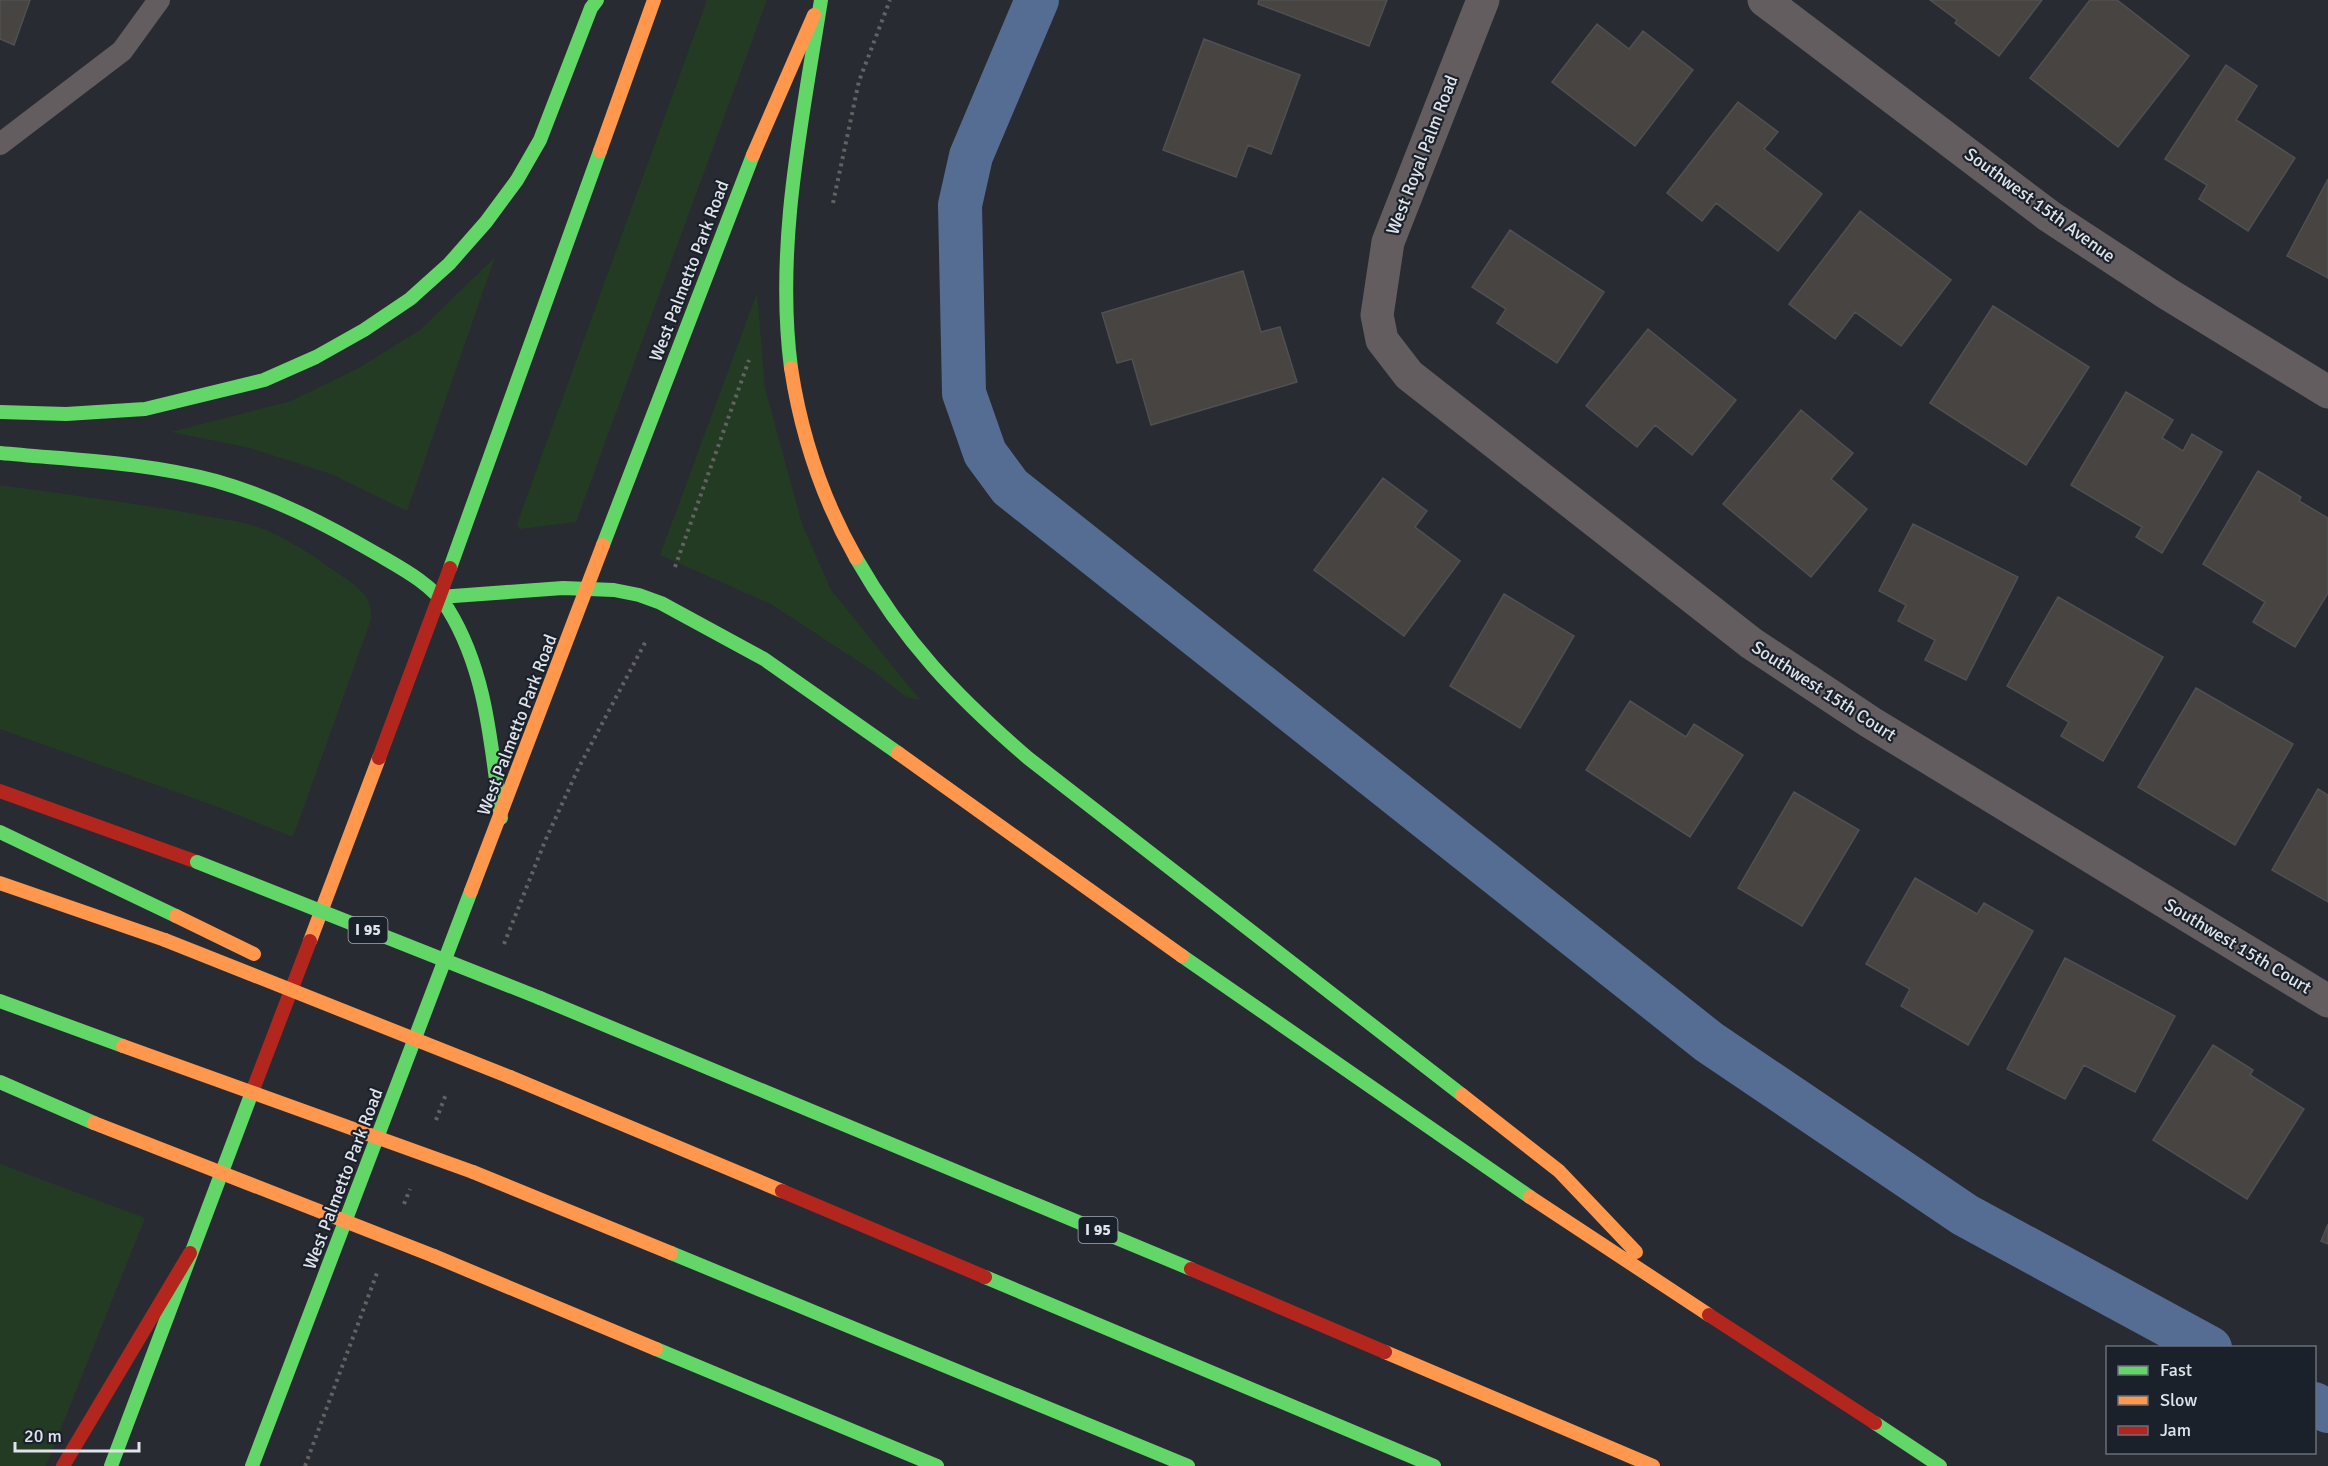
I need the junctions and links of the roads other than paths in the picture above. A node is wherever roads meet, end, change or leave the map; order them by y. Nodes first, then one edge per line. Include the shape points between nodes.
1 (159, 0) edge
2 (597, 0) edge
3 (654, 0) edge
4 (821, 0) edge
5 (1483, 0) edge
6 (1764, 0) edge
7 (0, 144) edge
8 (1377, 315) joint
9 (2328, 392) edge
10 (0, 412) edge
11 (0, 453) edge
12 (588, 587) junction
13 (440, 597) junction
14 (0, 791) edge
15 (501, 818) junction
16 (0, 832) edge
17 (0, 883) edge
18 (262, 958) dead end
19 (284, 968) dead end
20 (305, 978) dead end
21 (338, 994) dead end
22 (2328, 1001) edge
23 (0, 1003) edge
24 (510, 1077) junction
25 (0, 1082) edge
26 (10, 1101) dead end
27 (94, 1123) junction
28 (190, 1254) junction
29 (1677, 1294) junction
30 (63, 1466) edge
31 (111, 1466) edge
32 (252, 1466) edge
33 (937, 1466) edge
34 (1188, 1466) edge
35 (1434, 1466) edge
36 (1653, 1466) edge
37 (1940, 1466) edge

1 - 7 lane via 122,51
2 - 10 main road via 540,140 517,180 449,264 410,299 316,357 264,380 146,409 66,414
3 - 13 main road
4 - 12 main road, West Palmetto Park Road via 748,166
4 - 29 main road via 791,198 786,332 796,396 821,481 841,528 893,619 952,689 1028,758 1559,1171
5 - 8 street, West Royal Palm Road via 1388,242
6 - 9 street, Southwest 15th Avenue via 2049,216
8 - 22 street, Southwest 15th Court via 1382,340 1409,375 1751,643 1870,722
11 - 13 main road via 142,468 235,487 321,522 392,563
12 - 13 main road
12 - 15 main road, West Palmetto Park Road
12 - 29 main road via 639,595 661,603 764,659 1150,934 1514,1187
13 - 15 main road via 457,626 477,679
13 - 28 main road
14 - 36 main road, I 95, bridge via 197,862 540,998
15 - 32 main road, West Palmetto Park Road
16 - 18 main road, bridge
17 - 24 main road, bridge via 165,940
19 - 20 main road
21 - 24 main road, bridge
23 - 34 main road, bridge via 473,1172
24 - 35 main road
25 - 27 main road
26 - 27 main road
27 - 33 main road, bridge via 434,1256
28 - 30 main road
28 - 31 main road
29 - 37 main road

